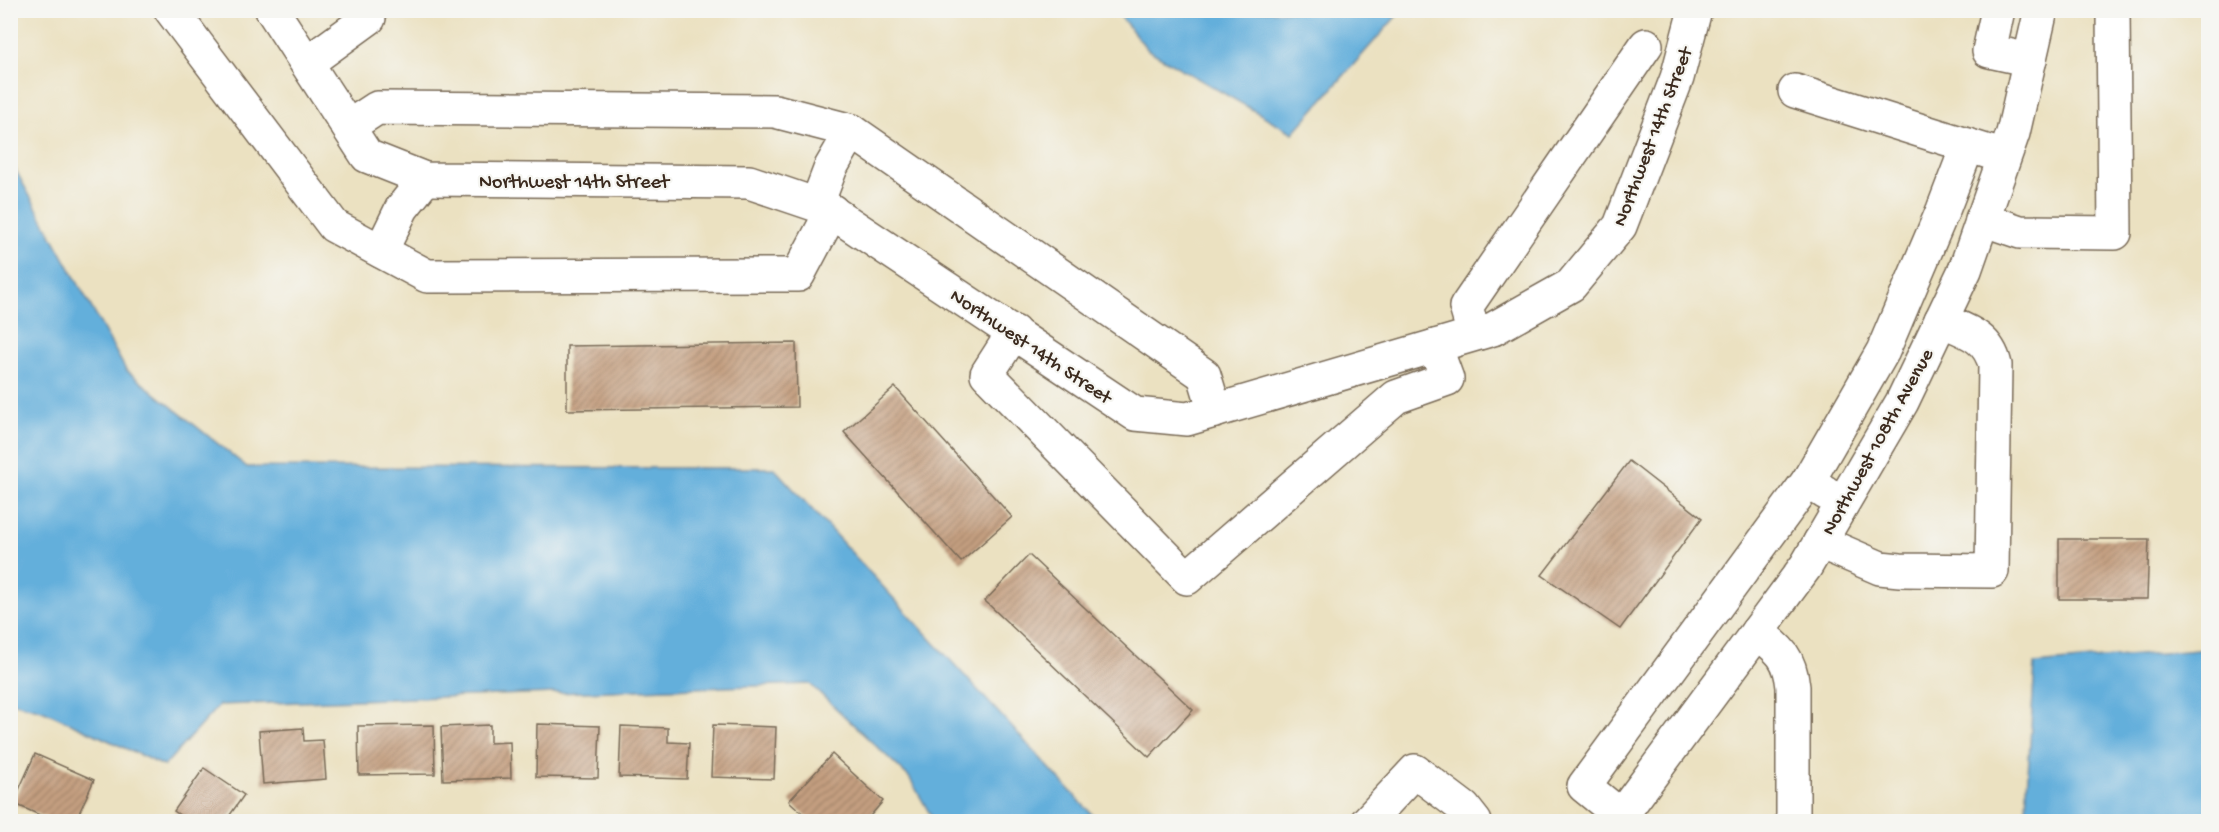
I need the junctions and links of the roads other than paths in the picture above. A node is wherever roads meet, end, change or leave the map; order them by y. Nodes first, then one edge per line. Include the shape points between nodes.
1 (171, 10) edge
2 (272, 10) edge
3 (1695, 10) edge
4 (1998, 10) edge
5 (2041, 10) edge
6 (2113, 10) edge
7 (369, 18) dead end
8 (1646, 45) dead end
9 (2030, 60) junction
10 (306, 63) junction
11 (1795, 91) dead end
12 (348, 127) junction
13 (852, 132) junction
14 (1968, 145) junction
15 (2004, 157) junction
16 (424, 179) junction
17 (824, 208) junction
18 (1982, 219) junction
19 (381, 251) junction
20 (1941, 320) junction
21 (1014, 332) junction
22 (1474, 334) junction
23 (1435, 346) junction
24 (1215, 411) junction
25 (1808, 481) junction
26 (1843, 503) junction
27 (1820, 542) junction
28 (1757, 633) junction
29 (1617, 819) edge
30 (1367, 822) edge
31 (1475, 822) edge
32 (1793, 822) edge

1 - 19 street via 334,226
2 - 10 street, Northwest 14th Street
3 - 22 street, Northwest 14th Street via 1677,78 1620,226 1571,285 1493,329
4 - 9 street via 1989,51
5 - 9 street, Northwest 108th Avenue
6 - 18 street via 2115,233 2020,232
7 - 10 street
8 - 22 street via 1466,307
9 - 15 street, Northwest 108th Avenue
10 - 12 street, Northwest 14th Street
11 - 14 street
12 - 13 street via 377,108 775,111
12 - 16 street, Northwest 14th Street via 368,156
13 - 17 street via 831,167
13 - 24 street via 1204,375
14 - 15 street
14 - 25 street via 1883,351
15 - 18 street, Northwest 108th Avenue
16 - 17 street, Northwest 14th Street via 748,182
16 - 19 street via 402,208
17 - 19 street via 798,274 427,276
17 - 21 street, Northwest 14th Street
18 - 20 street, Northwest 108th Avenue via 1965,270
20 - 26 street, Northwest 108th Avenue via 1902,402
20 - 27 street via 1987,344 1995,365 1992,571 1880,568
21 - 23 street via 987,374 1187,578 1396,397 1447,378
21 - 24 street, Northwest 14th Street via 1135,414 1187,419
22 - 23 street, Northwest 14th Street
23 - 24 street, Northwest 14th Street
25 - 26 street
25 - 29 street via 1584,786
26 - 27 street, Northwest 108th Avenue
27 - 28 street, Northwest 108th Avenue
28 - 29 street, Northwest 108th Avenue
28 - 32 street via 1780,650 1791,670
30 - 31 street via 1415,771 1464,808

